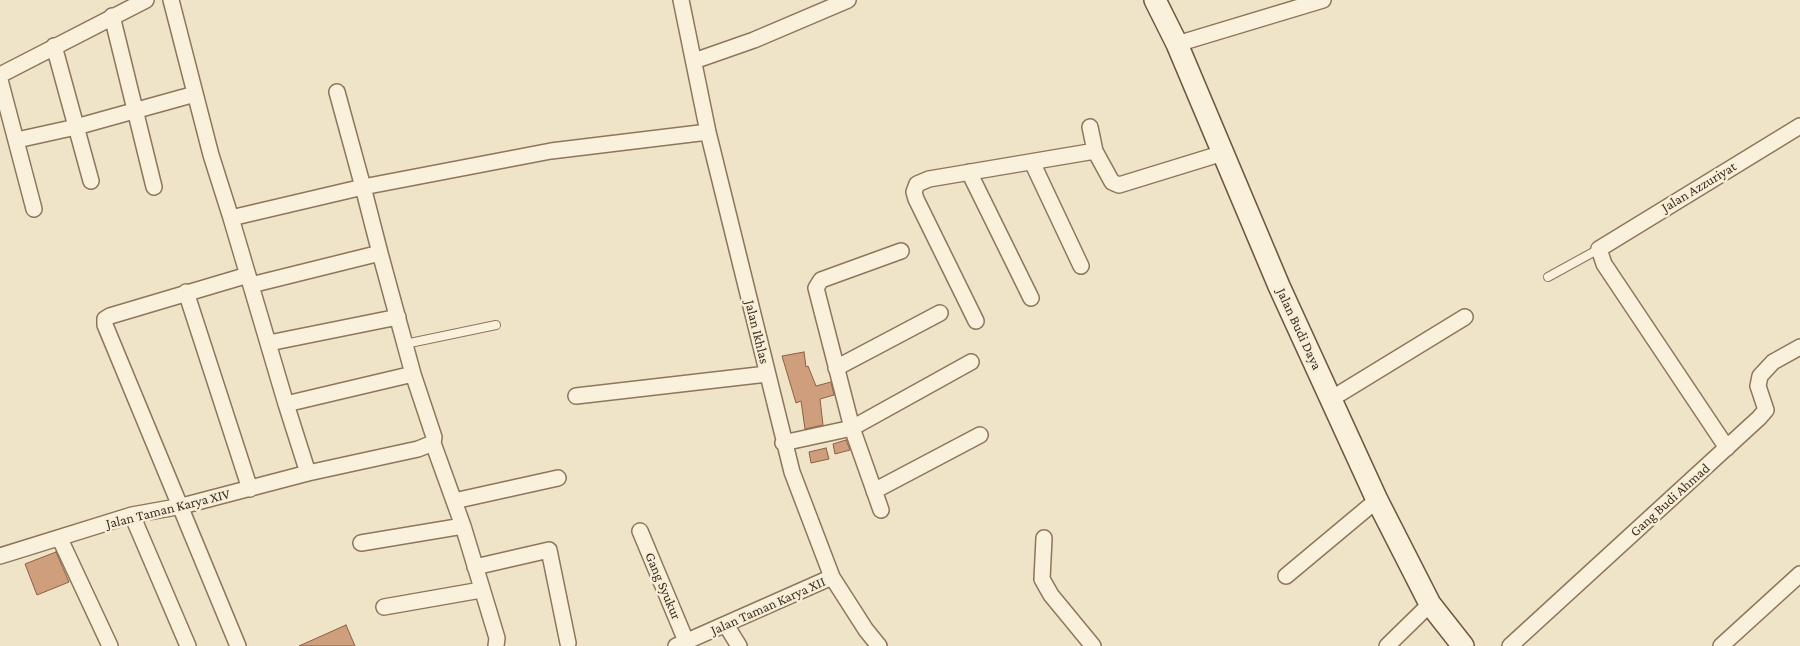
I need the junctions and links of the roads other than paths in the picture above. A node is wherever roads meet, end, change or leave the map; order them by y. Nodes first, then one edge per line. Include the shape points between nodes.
1 (146, 0) edge
2 (171, 0) edge
3 (681, 0) edge
4 (848, 0) edge
5 (1155, 0) edge
6 (1324, 0) edge
7 (112, 16) junction
8 (1177, 44) junction
9 (54, 46) junction
10 (694, 61) junction
11 (0, 75) edge
12 (0, 80) edge
13 (337, 92) dead end
14 (196, 94) junction
15 (135, 111) junction
16 (1800, 126) edge
17 (76, 127) junction
18 (1090, 127) dead end
19 (708, 132) junction
20 (16, 140) junction
21 (1095, 151) junction
22 (1222, 153) junction
23 (1032, 162) junction
24 (969, 172) junction
25 (91, 181) dead end
26 (154, 187) dead end
27 (363, 187) junction
28 (34, 209) dead end
29 (231, 218) junction
30 (1599, 249) junction
31 (901, 251) dead end
32 (380, 253) junction
33 (1081, 266) dead end
34 (1548, 277) dead end
35 (249, 280) junction
36 (186, 292) junction
37 (1031, 298) dead end
38 (940, 313) dead end
39 (1465, 316) dead end
40 (398, 317) junction
41 (976, 321) dead end
42 (496, 325) dead end
43 (269, 343) junction
44 (405, 344) junction
45 (1800, 347) edge
46 (970, 362) dead end
47 (836, 368) junction
48 (413, 374) junction
49 (766, 374) junction
50 (576, 396) dead end
51 (1332, 399) junction
52 (286, 404) junction
53 (852, 428) junction
54 (980, 435) dead end
55 (433, 443) junction
56 (783, 443) junction
57 (1727, 448) junction
58 (308, 473) junction
59 (558, 478) dead end
60 (250, 489) junction
61 (874, 491) junction
62 (1377, 500) junction
63 (454, 501) junction
64 (182, 506) junction
65 (881, 510) dead end
66 (132, 515) junction
67 (463, 526) junction
68 (640, 530) dead end
69 (1044, 538) dead end
70 (60, 539) junction
71 (361, 543) dead end
72 (0, 556) edge
73 (475, 567) junction
74 (1800, 574) edge
75 (1286, 576) dead end
76 (832, 577) junction
77 (481, 590) junction
78 (1430, 604) junction
79 (384, 607) dead end
80 (726, 625) junction
81 (681, 643) edge
82 (568, 644) dead end
83 (110, 646) edge
84 (188, 646) edge
85 (238, 646) edge
86 (496, 646) edge
87 (739, 646) edge
88 (879, 646) edge
89 (1093, 646) edge
90 (1387, 646) edge
91 (1464, 646) edge
92 (1510, 646) edge
93 (1721, 646) edge

1 - 7 street
2 - 14 street
3 - 10 street, Jalan Ikhlas
4 - 10 street via 754,40
5 - 8 street, Jalan Budi Daya
6 - 8 street
7 - 9 street
7 - 15 street
8 - 22 street, Jalan Budi Daya
9 - 11 street
9 - 17 street
10 - 19 street, Jalan Ikhlas
12 - 20 street
13 - 27 street
14 - 15 street
14 - 29 street
15 - 17 street
15 - 26 street
16 - 30 street, Jalan Azzuriyat
17 - 20 street
17 - 25 street
18 - 21 street
19 - 27 street via 551,151
19 - 49 street, Jalan Ikhlas
20 - 28 street
21 - 22 street via 1112,182 1119,185
21 - 23 street
22 - 51 street, Jalan Budi Daya
23 - 24 street
23 - 33 street
24 - 37 street
24 - 41 street via 921,181 914,192
27 - 29 street
27 - 32 street
29 - 35 street
30 - 34 lane
30 - 57 street via 1608,270
31 - 47 street via 821,280 817,285
32 - 35 street
32 - 40 street
35 - 36 street
35 - 43 street
36 - 60 street
36 - 64 street via 110,316 105,325
38 - 47 street
39 - 51 street
40 - 43 street
40 - 44 street
42 - 44 lane
43 - 52 street
44 - 48 street
45 - 57 street, Gang Budi Ahmad via 1773,362 1760,376 1758,386 1766,410
46 - 53 street
47 - 53 street
48 - 52 street
48 - 55 street
49 - 50 street
49 - 56 street, Jalan Ikhlas
51 - 62 street, Jalan Budi Daya
52 - 58 street
53 - 56 street
53 - 61 street
54 - 61 street
55 - 58 street, Jalan Taman Karya XIV
55 - 63 street
56 - 76 street, Jalan Ikhlas
57 - 92 street, Gang Budi Ahmad
58 - 60 street, Jalan Taman Karya XIV
59 - 63 street
60 - 64 street, Jalan Taman Karya XIV
61 - 65 street
62 - 75 street
62 - 78 street, Jalan Budi Daya
63 - 67 street
64 - 66 street, Jalan Taman Karya XIV
64 - 85 street
66 - 70 street, Jalan Taman Karya XIV
66 - 84 street
67 - 71 street
67 - 73 street
68 - 81 street, Gang Syukur
69 - 89 street via 1042,579 1051,595
70 - 72 street, Jalan Taman Karya XIV
70 - 83 street
73 - 77 street
73 - 82 street via 548,550
74 - 93 street
76 - 80 street, Jalan Taman Karya XII
76 - 88 street, Jalan Ikhlas
77 - 79 street
77 - 86 street via 497,638
78 - 90 street
78 - 91 street, Jalan Budi Daya
80 - 81 street, Jalan Taman Karya XII
80 - 87 street

